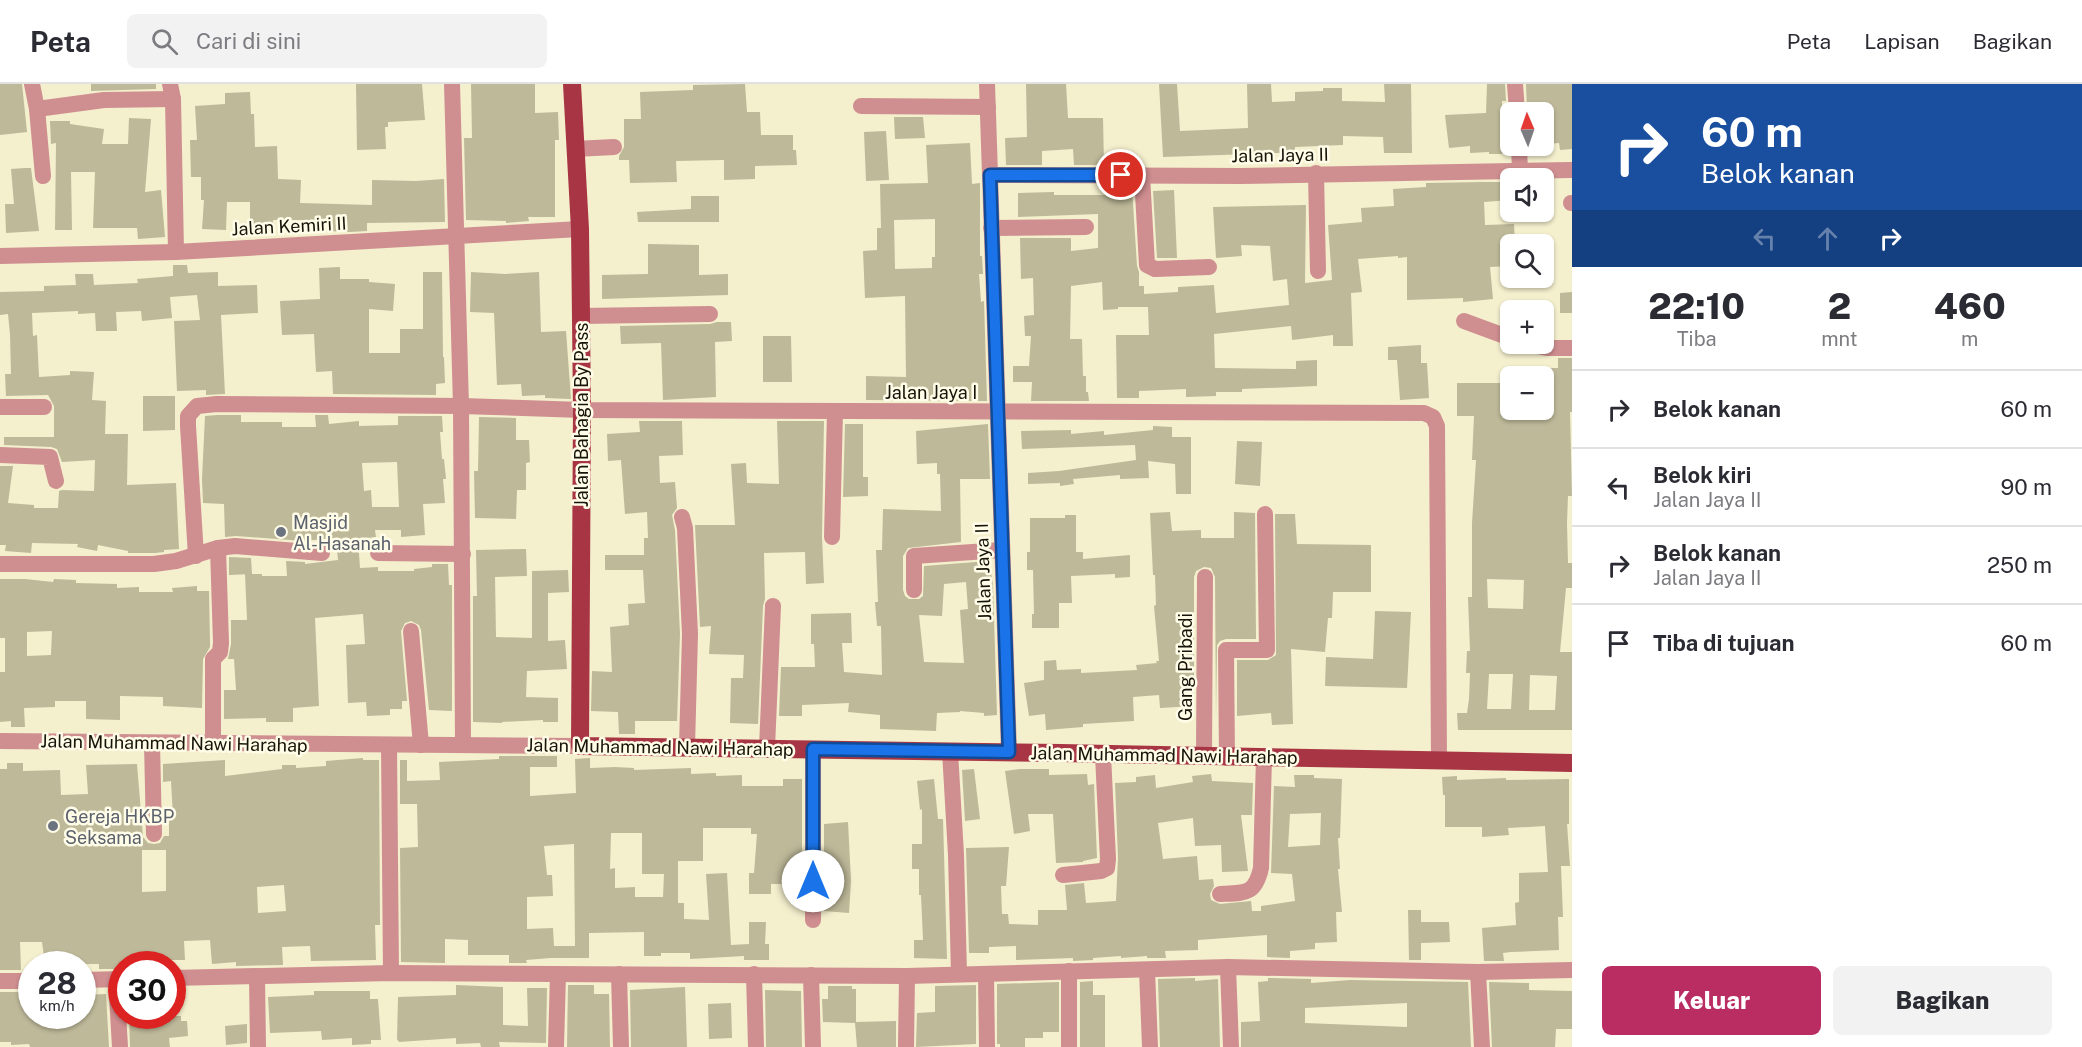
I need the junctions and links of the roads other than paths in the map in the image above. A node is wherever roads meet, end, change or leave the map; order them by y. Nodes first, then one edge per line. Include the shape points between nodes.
1 (32, 84) edge
2 (452, 84) edge
3 (572, 84) edge
4 (987, 84) edge
5 (1515, 84) edge
6 (172, 92) edge
7 (1516, 102) edge
8 (861, 106) dead end
9 (988, 107) junction
10 (37, 109) junction
11 (614, 147) dead end
12 (575, 149) junction
13 (1554, 170) edge
14 (1572, 170) edge
15 (1500, 171) edge
16 (1316, 173) junction
17 (990, 175) junction
18 (1142, 175) junction
19 (44, 176) dead end
20 (1086, 227) dead end
21 (991, 228) junction
22 (580, 229) junction
23 (458, 237) junction
24 (176, 252) junction
25 (0, 256) edge
26 (1209, 267) dead end
27 (1318, 271) dead end
28 (710, 314) dead end
29 (581, 316) junction
30 (1464, 321) dead end
31 (1500, 334) edge
32 (1554, 348) edge
33 (1572, 348) edge
34 (461, 406) junction
35 (0, 407) edge
36 (44, 407) dead end
37 (582, 410) junction
38 (835, 411) junction
39 (997, 412) junction
40 (0, 455) edge
41 (56, 481) dead end
42 (1265, 514) dead end
43 (682, 518) dead end
44 (832, 537) dead end
45 (218, 548) junction
46 (1002, 550) junction
47 (322, 553) dead end
48 (378, 553) dead end
49 (463, 554) junction
50 (196, 556) junction
51 (0, 564) edge
52 (1205, 577) dead end
53 (914, 590) dead end
54 (774, 606) dead end
55 (411, 631) dead end
56 (0, 741) edge
57 (152, 742) junction
58 (213, 743) junction
59 (389, 745) junction
60 (421, 745) junction
61 (463, 745) junction
62 (580, 746) junction
63 (687, 747) junction
64 (767, 748) junction
65 (813, 749) junction
66 (950, 751) junction
67 (1009, 752) junction
68 (1103, 755) junction
69 (1204, 757) junction
70 (1227, 758) junction
71 (1264, 758) junction
72 (1439, 760) junction
73 (1572, 763) edge
74 (154, 834) dead end
75 (1063, 874) dead end
76 (1220, 894) dead end
77 (813, 920) dead end
78 (1228, 967) junction
79 (1147, 970) junction
80 (1572, 970) edge
81 (1069, 971) junction
82 (1478, 972) junction
83 (392, 973) junction
84 (558, 974) junction
85 (620, 974) junction
86 (754, 974) junction
87 (959, 974) junction
88 (986, 974) junction
89 (811, 975) junction
90 (907, 975) junction
91 (257, 976) junction
92 (186, 978) edge
93 (0, 981) edge
94 (18, 981) edge
95 (120, 1029) edge
96 (120, 1047) edge
97 (258, 1047) edge
98 (556, 1047) edge
99 (621, 1047) edge
100 (756, 1047) edge
101 (813, 1047) edge
102 (906, 1047) edge
103 (987, 1047) edge
104 (1069, 1047) edge
105 (1150, 1047) edge
106 (1231, 1047) edge
107 (1482, 1047) edge

1 - 10 street
2 - 23 street
3 - 12 main road, Jalan Bahagia By Pass
4 - 9 street, Jalan Jaya II
5 - 7 street
6 - 10 street
6 - 24 street
8 - 9 street
9 - 17 street, Jalan Jaya II
10 - 19 street
11 - 12 street
12 - 22 main road, Jalan Bahagia By Pass
13 - 14 street, Jalan Jaya II
15 - 16 street, Jalan Jaya II
16 - 18 street, Jalan Jaya II
16 - 27 street
17 - 18 street, Jalan Jaya II
17 - 21 street, Jalan Jaya II
18 - 26 street via 1147,265 1155,269
20 - 21 street
21 - 39 street, Jalan Jaya II
22 - 23 street, Jalan Kemiri II
22 - 29 main road, Jalan Bahagia By Pass
23 - 24 street, Jalan Kemiri II
23 - 34 street
24 - 25 street, Jalan Kemiri II
28 - 29 street
29 - 37 main road, Jalan Bahagia By Pass
30 - 31 street
32 - 33 street
34 - 37 street, Jalan Jaya I
34 - 49 street
34 - 50 street, Jalan Jaya I via 197,406 188,416
35 - 36 street
37 - 38 street, Jalan Jaya I
37 - 62 main road, Jalan Bahagia By Pass
38 - 39 street, Jalan Jaya I
38 - 44 street
39 - 46 street, Jalan Jaya II
39 - 72 street, Jalan Jaya I via 1424,413 1433,417 1437,426
40 - 41 street via 50,457
42 - 70 street via 1267,650 1226,650
43 - 63 street via 690,634
45 - 47 street
45 - 50 street
45 - 58 street via 221,650 213,659
46 - 53 street via 914,556
46 - 67 street, Jalan Jaya II
48 - 49 street
49 - 61 street
50 - 51 street via 154,564
52 - 69 street, Gang Pribadi
54 - 64 street
55 - 60 street
56 - 57 street, Jalan Muhammad Nawi Harahap
57 - 58 street, Jalan Muhammad Nawi Harahap
57 - 74 street
58 - 59 street, Jalan Muhammad Nawi Harahap
59 - 60 street, Jalan Muhammad Nawi Harahap
59 - 83 street
60 - 61 street, Jalan Muhammad Nawi Harahap
61 - 62 street, Jalan Muhammad Nawi Harahap
62 - 63 main road, Jalan Muhammad Nawi Harahap
63 - 64 main road, Jalan Muhammad Nawi Harahap
64 - 65 main road, Jalan Muhammad Nawi Harahap
65 - 66 main road, Jalan Muhammad Nawi Harahap
65 - 77 street
66 - 67 main road, Jalan Muhammad Nawi Harahap
66 - 87 street
67 - 68 main road, Jalan Muhammad Nawi Harahap
68 - 69 main road, Jalan Muhammad Nawi Harahap
68 - 75 street via 1107,868 1101,872
69 - 70 main road, Jalan Muhammad Nawi Harahap
70 - 71 main road, Jalan Muhammad Nawi Harahap
71 - 72 main road, Jalan Muhammad Nawi Harahap
71 - 76 street via 1258,881 1253,889 1243,893
72 - 73 main road, Jalan Muhammad Nawi Harahap
78 - 79 street
78 - 82 street
78 - 106 street
79 - 81 street
79 - 105 street
80 - 82 street
81 - 88 street
81 - 104 street
82 - 107 street
83 - 84 street
83 - 91 street
84 - 85 street
84 - 98 street
85 - 86 street
85 - 99 street
86 - 89 street
86 - 100 street
87 - 88 street
87 - 90 street
88 - 103 street
89 - 90 street
89 - 101 street
90 - 102 street
91 - 92 street
91 - 97 street
93 - 94 street
95 - 96 street

